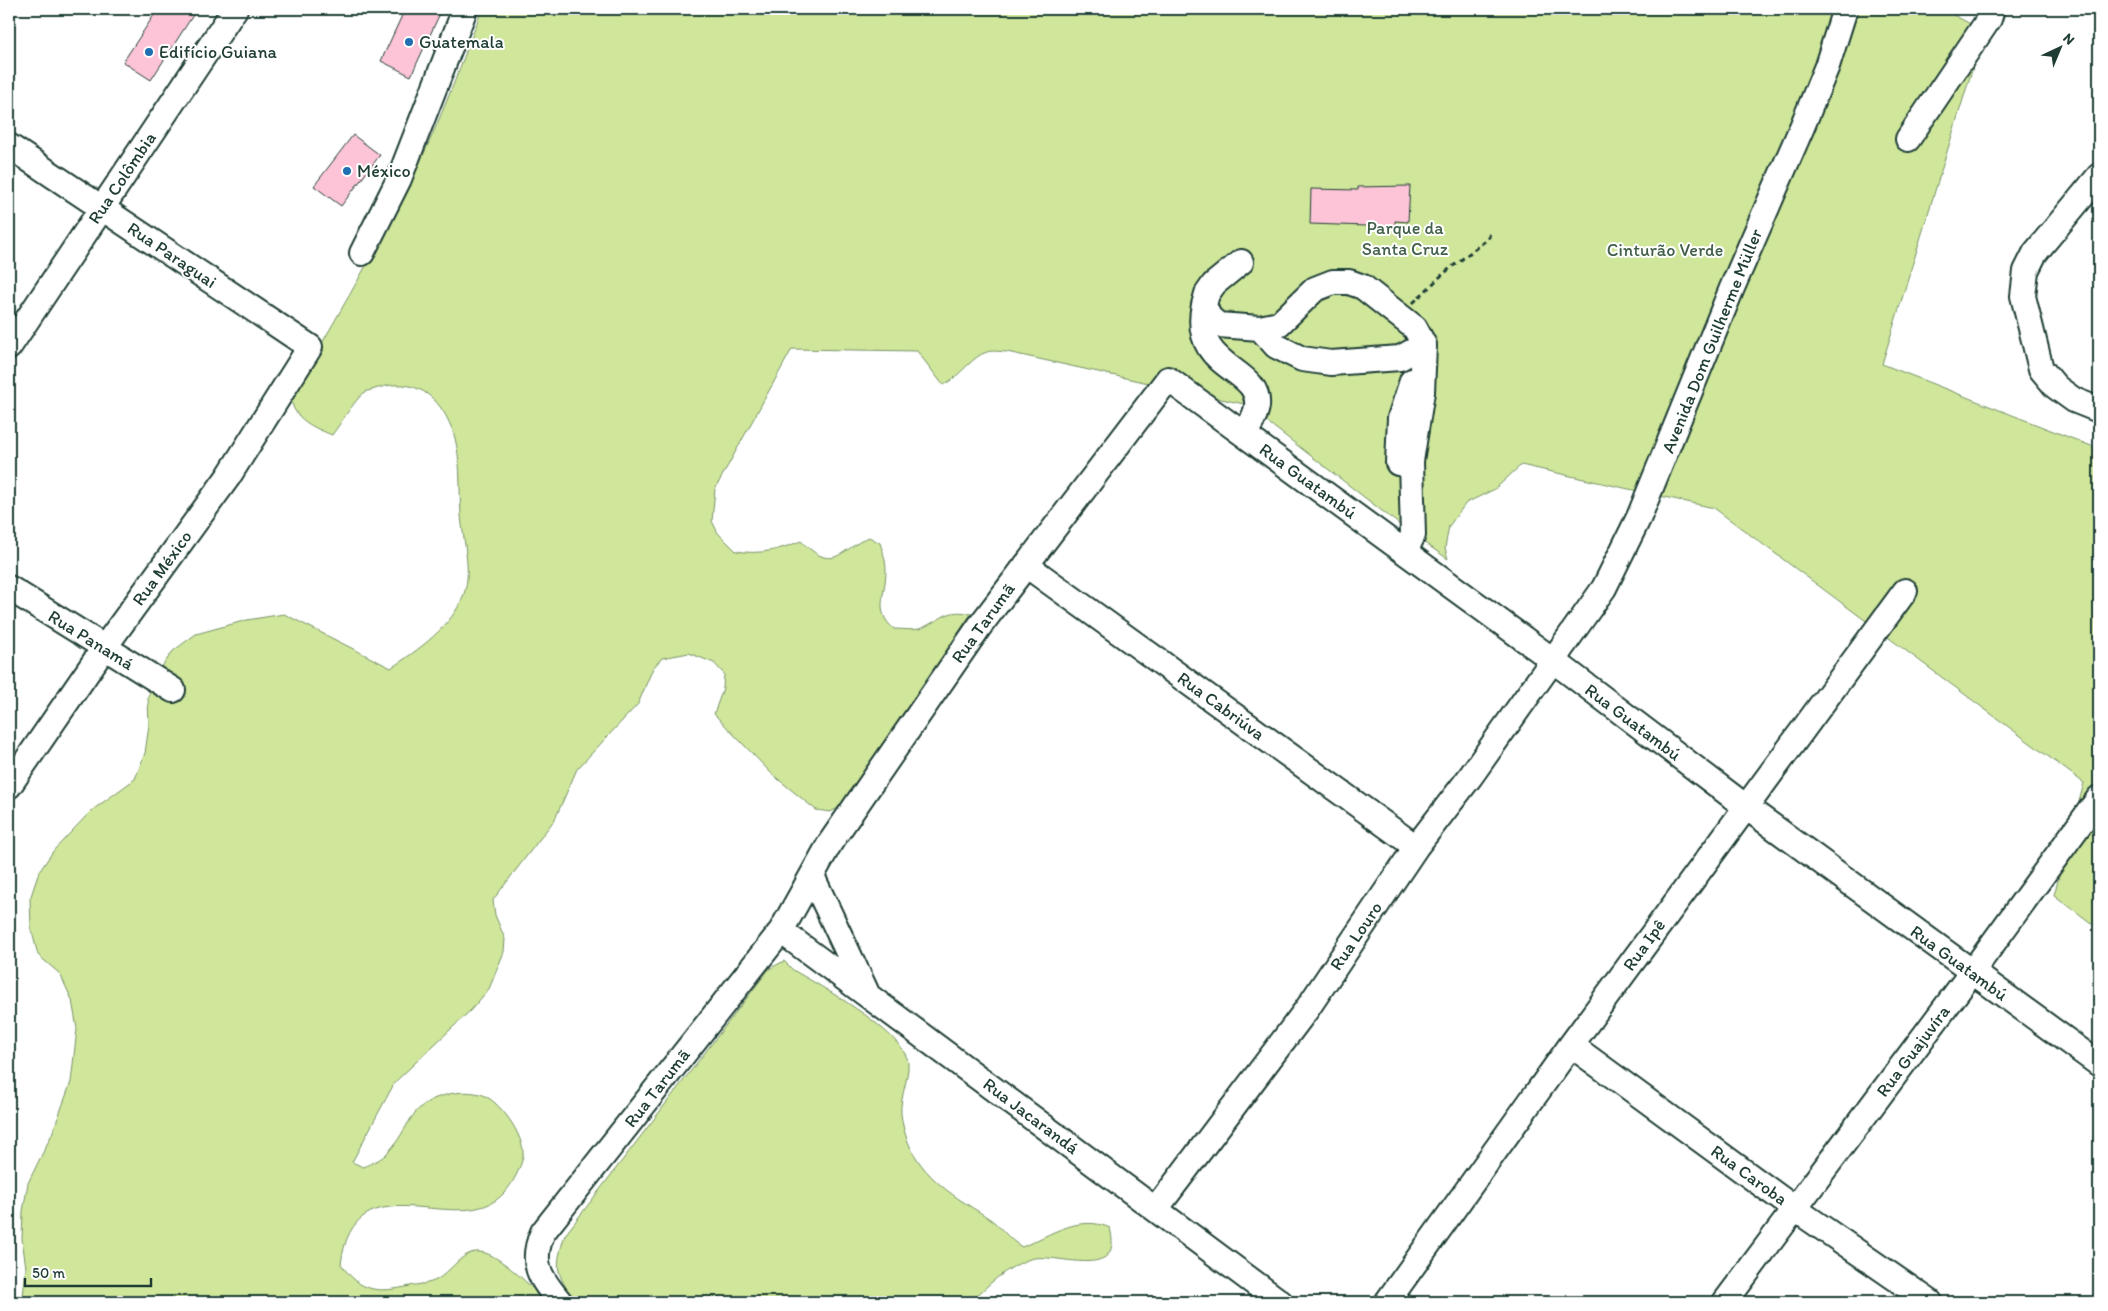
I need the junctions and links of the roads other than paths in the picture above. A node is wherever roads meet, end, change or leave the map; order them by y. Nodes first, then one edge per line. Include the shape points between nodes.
1 (235, 9) edge
2 (465, 9) edge
3 (1845, 9) edge
4 (1992, 9) edge
5 (1908, 139) dead end
6 (9, 146) edge
7 (2099, 176) edge
8 (101, 208) junction
9 (362, 253) dead end
10 (1241, 262) dead end
11 (1204, 305) junction
12 (1260, 328) junction
13 (9, 347) edge
14 (310, 347) joint
15 (1424, 351) junction
16 (1168, 379) joint
17 (2099, 410) edge
18 (1244, 435) junction
19 (1405, 552) junction
20 (1026, 565) junction
21 (9, 588) edge
22 (1905, 590) dead end
23 (104, 648) junction
24 (1554, 661) junction
25 (174, 690) dead end
26 (9, 786) edge
27 (2099, 798) edge
28 (1746, 807) junction
29 (1416, 847) junction
30 (812, 876) junction
31 (781, 931) junction
32 (1972, 972) junction
33 (868, 995) junction
34 (1571, 1045) junction
35 (2099, 1064) edge
36 (1156, 1209) junction
37 (1795, 1209) junction
38 (560, 1302) edge
39 (1280, 1302) edge
40 (1387, 1302) edge
41 (1725, 1302) edge
42 (1930, 1302) edge

1 - 8 street, Rua Colômbia
2 - 9 street via 399,179
3 - 24 street, Avenida Dom Guilherme Müller via 1827,66 1623,552 1604,588
4 - 5 street via 1989,20
6 - 8 street, Rua Paraguai
7 - 17 street via 2035,252 2026,271 2023,296 2041,369 2056,387 2074,400
8 - 13 street, Rua Colômbia
8 - 14 street, Rua Paraguai
10 - 11 street via 1214,284
11 - 12 street via 1218,326
11 - 18 street via 1201,320 1212,354 1253,389 1256,413
12 - 15 street via 1276,346 1302,359 1331,363 1400,358
12 - 15 street via 1279,324 1315,289 1333,282 1349,282 1363,288 1415,328
14 - 23 street, Rua México via 228,477
15 - 19 street via 1406,396 1399,430 1398,468 1402,492 1413,520 1413,536
16 - 18 street, Rua Guatambú
16 - 20 street, Rua Tarumã
18 - 19 street, Rua Guatambú
19 - 24 street, Rua Guatambú
20 - 29 street, Rua Cabriúva
20 - 30 street, Rua Tarumã via 979,627 840,828
21 - 23 street, Rua Panamá
22 - 28 street, Rua Ipê
23 - 25 street, Rua Panamá
23 - 26 street, Rua México
24 - 28 street, Rua Guatambú
24 - 29 street, Rua Louro
27 - 32 street, Rua Guajuvíra
28 - 32 street, Rua Guatambú
28 - 34 street, Rua Ipê
29 - 36 street, Rua Louro via 1307,1009
30 - 31 street, Rua Tarumã
30 - 33 street
31 - 33 street, Rua Jacarandá
31 - 38 street, Rua Tarumã via 543,1232 536,1248 536,1263
32 - 35 street, Rua Guatambú
32 - 37 street, Rua Guajuvíra
33 - 36 street, Rua Jacarandá
34 - 37 street, Rua Caroba
34 - 40 street, Rua Ipê
36 - 39 street, Rua Jacarandá
37 - 41 street, Rua Guajuvíra
37 - 42 street, Rua Caroba

